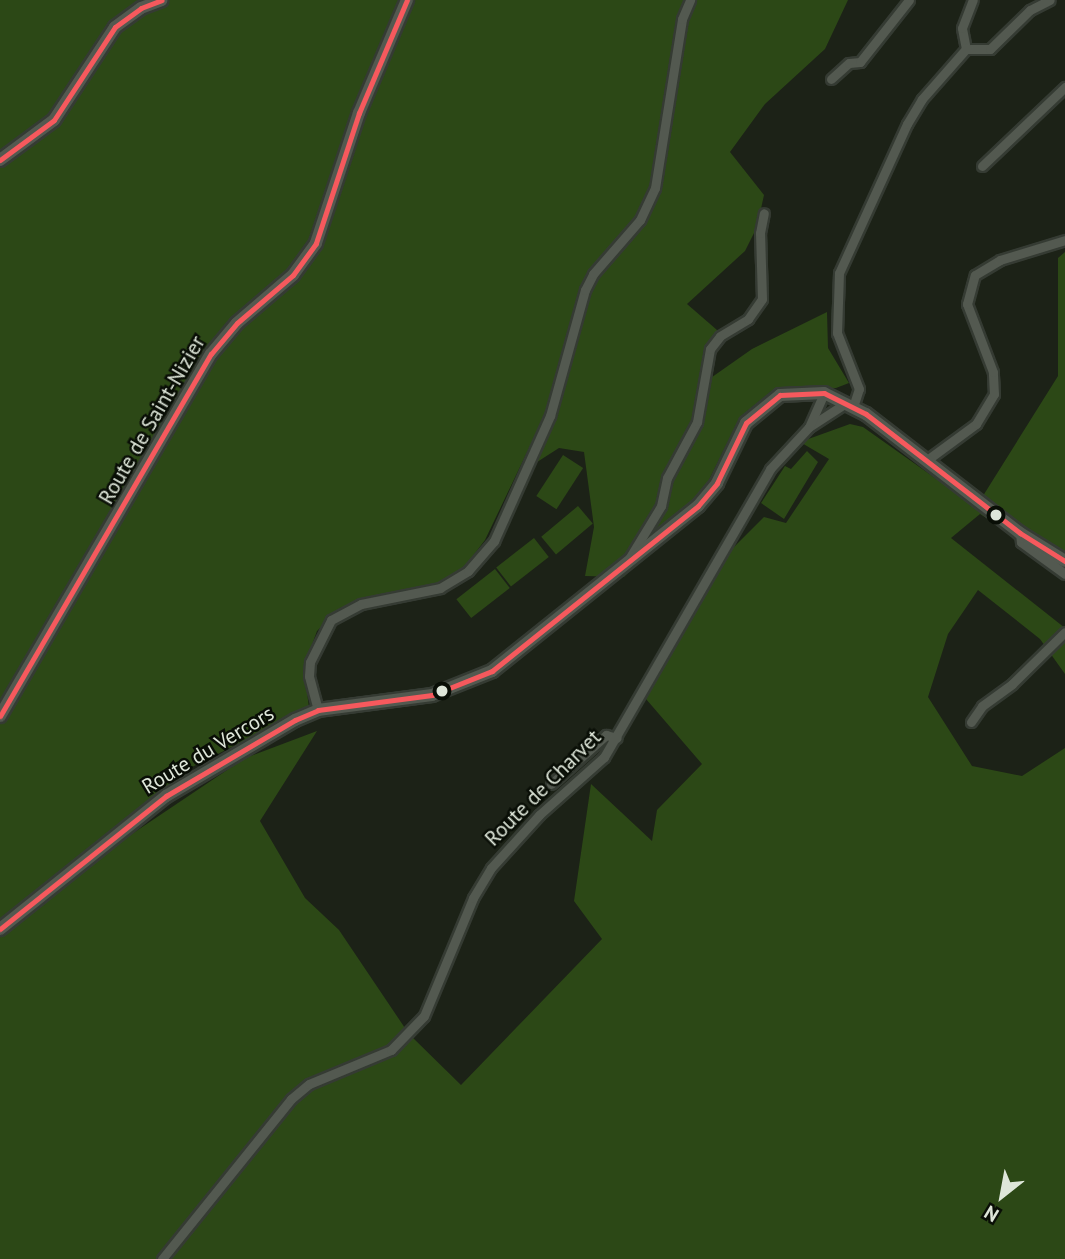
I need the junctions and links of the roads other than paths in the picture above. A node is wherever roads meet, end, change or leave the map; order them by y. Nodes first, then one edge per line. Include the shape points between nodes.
1 (162, 0) edge
2 (407, 0) edge
3 (690, 0) edge
4 (909, 0) edge
5 (974, 0) edge
6 (1050, 0) edge
7 (966, 49) junction
8 (831, 79) dead end
9 (1065, 87) edge
10 (0, 160) edge
11 (982, 166) dead end
12 (764, 214) dead end
13 (1065, 240) edge
14 (824, 393) junction
15 (849, 405) junction
16 (809, 427) junction
17 (927, 460) junction
18 (1020, 533) junction
19 (1065, 561) edge
20 (624, 568) junction
21 (1065, 574) edge
22 (1065, 632) edge
23 (317, 710) junction
24 (0, 716) edge
25 (971, 722) dead end
26 (617, 738) junction
27 (551, 784) dead end
28 (0, 929) edge
29 (162, 1259) edge

1 - 10 main road via 141,8 115,27 54,120
2 - 24 main road, Route de Saint-Nizier via 359,113 316,243 293,275 237,323 211,354
3 - 23 street via 682,19 655,188 640,220 585,290 550,416 494,541 468,571 440,588 361,604 331,620 310,662
4 - 8 street via 860,62 849,62
5 - 7 street via 962,28
6 - 7 street via 1030,10 990,49
7 - 15 street via 922,99 907,124 839,274 837,332 859,389
9 - 11 street
12 - 20 street via 760,233 762,299 748,319 720,336 710,349 697,422 667,478 661,506
13 - 17 street via 986,265 975,275 967,304 993,372 994,394 976,424
14 - 15 main road
14 - 16 street, Route de Charvet
14 - 20 main road, Route du Vercors via 788,393 762,406 746,423 705,499
15 - 16 street, Route de Charvet
15 - 17 main road
16 - 26 street, Route de Charvet via 770,470
17 - 18 main road
18 - 19 main road
18 - 21 street via 1021,542
20 - 23 main road, Route du Vercors via 492,671 432,695
22 - 25 street via 982,706
23 - 28 main road, Route du Vercors via 166,796
26 - 27 street via 606,735
26 - 29 street, Route de Charvet via 604,757 539,815 491,868 473,898 428,1007 410,1034 391,1050 309,1084 291,1099

